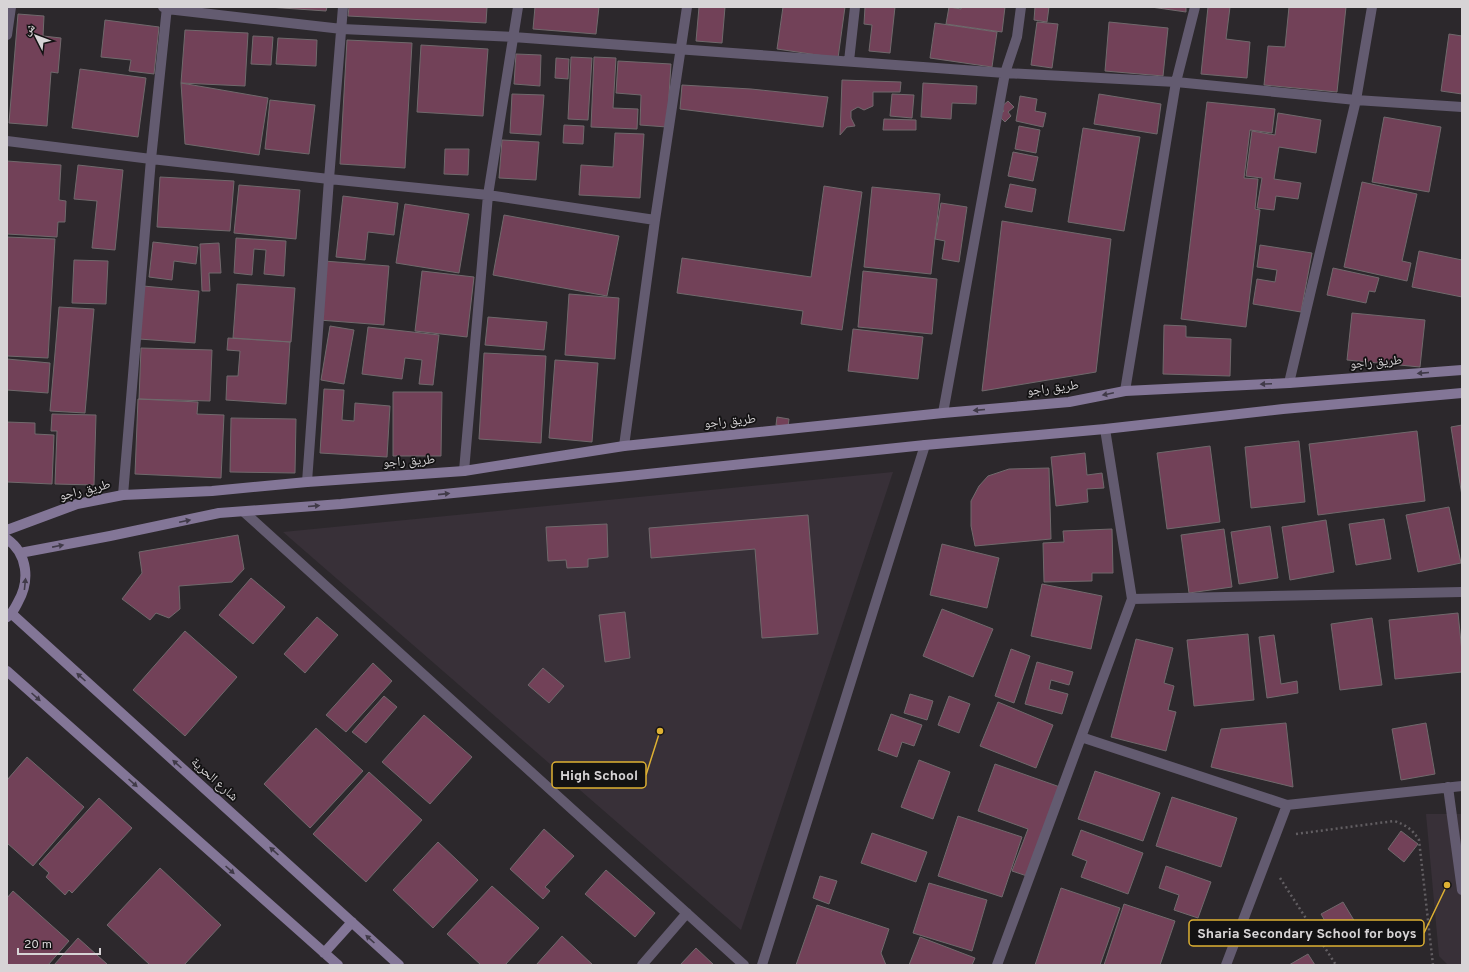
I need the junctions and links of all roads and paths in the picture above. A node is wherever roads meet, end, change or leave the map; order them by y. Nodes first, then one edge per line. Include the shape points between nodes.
1 (11, 7) edge
2 (343, 7) edge
3 (518, 7) edge
4 (687, 7) edge
5 (855, 7) edge
6 (1021, 7) edge
7 (1195, 7) edge
8 (1372, 7) edge
9 (166, 8) edge
10 (342, 29) junction
11 (7, 35) edge
12 (514, 36) junction
13 (680, 49) junction
14 (849, 61) junction
15 (1005, 73) junction
16 (1176, 82) junction
17 (1356, 100) junction
18 (1462, 107) edge
19 (7, 141) edge
20 (151, 159) junction
21 (329, 179) junction
22 (488, 194) junction
23 (655, 220) junction
24 (1462, 370) edge
25 (1289, 383) junction
26 (1125, 391) junction
27 (1462, 393) edge
28 (943, 413) junction
29 (1104, 429) junction
30 (925, 445) junction
31 (624, 446) junction
32 (464, 471) junction
33 (307, 482) junction
34 (123, 495) junction
35 (244, 512) junction
36 (7, 530) edge
37 (7, 539) edge
38 (20, 553) junction
39 (1462, 592) edge
40 (1132, 599) junction
41 (9, 615) edge
42 (7, 671) edge
43 (1081, 737) junction
44 (1462, 786) edge
45 (1448, 788) junction
46 (1287, 805) junction
47 (1291, 835) dead end
48 (1278, 874) dead end
49 (1462, 890) edge
50 (687, 913) junction
51 (352, 922) junction
52 (324, 953) junction
53 (338, 965) edge
54 (399, 965) edge
55 (642, 965) edge
56 (744, 965) edge
57 (762, 965) edge
58 (997, 965) edge
59 (1226, 965) edge
60 (1336, 965) edge
61 (1433, 965) edge

1 - 11 street
2 - 10 street
3 - 12 street
4 - 13 street
5 - 14 street
6 - 15 street via 1017,37
7 - 16 street
8 - 17 street
9 - 10 street
9 - 20 street
10 - 12 street
10 - 21 street
12 - 13 street
12 - 22 street
13 - 14 street
13 - 23 street
14 - 15 street
15 - 16 street
15 - 28 street
16 - 17 street
16 - 26 street
17 - 18 street
17 - 25 street
19 - 20 street
20 - 21 street
20 - 34 street
21 - 22 street
21 - 33 street
22 - 23 street
22 - 32 street
23 - 31 street
24 -> 25 main road, طريق راجو
25 -> 26 main road, طريق راجو
26 -> 28 main road, طريق راجو via 1069,402
27 - 29 main road
28 - 31 main road, طريق راجو
29 - 30 main road
29 - 40 street
35 -> 30 main road via 612,478
30 - 57 street
31 - 32 main road, طريق راجو
32 - 33 main road, طريق راجو
33 - 34 main road, طريق راجو via 212,491
34 - 36 main road, طريق راجو via 77,504
38 -> 35 main road via 219,514
35 - 50 street
37 - 38 main road
41 -> 38 main road via 24,592 26,579
39 - 40 street
40 - 43 street
51 -> 41 main road, شارع الحرية
42 -> 52 main road
43 - 46 street
43 - 58 street
44 - 45 street
45 - 46 street
45 - 49 street
46 - 59 street
47 - 61 path via 1394,821 1406,825 1413,831 1419,840
48 - 60 path
50 - 55 street
50 - 56 street
51 - 52 main road
54 -> 51 main road, شارع الحرية
52 - 53 main road

